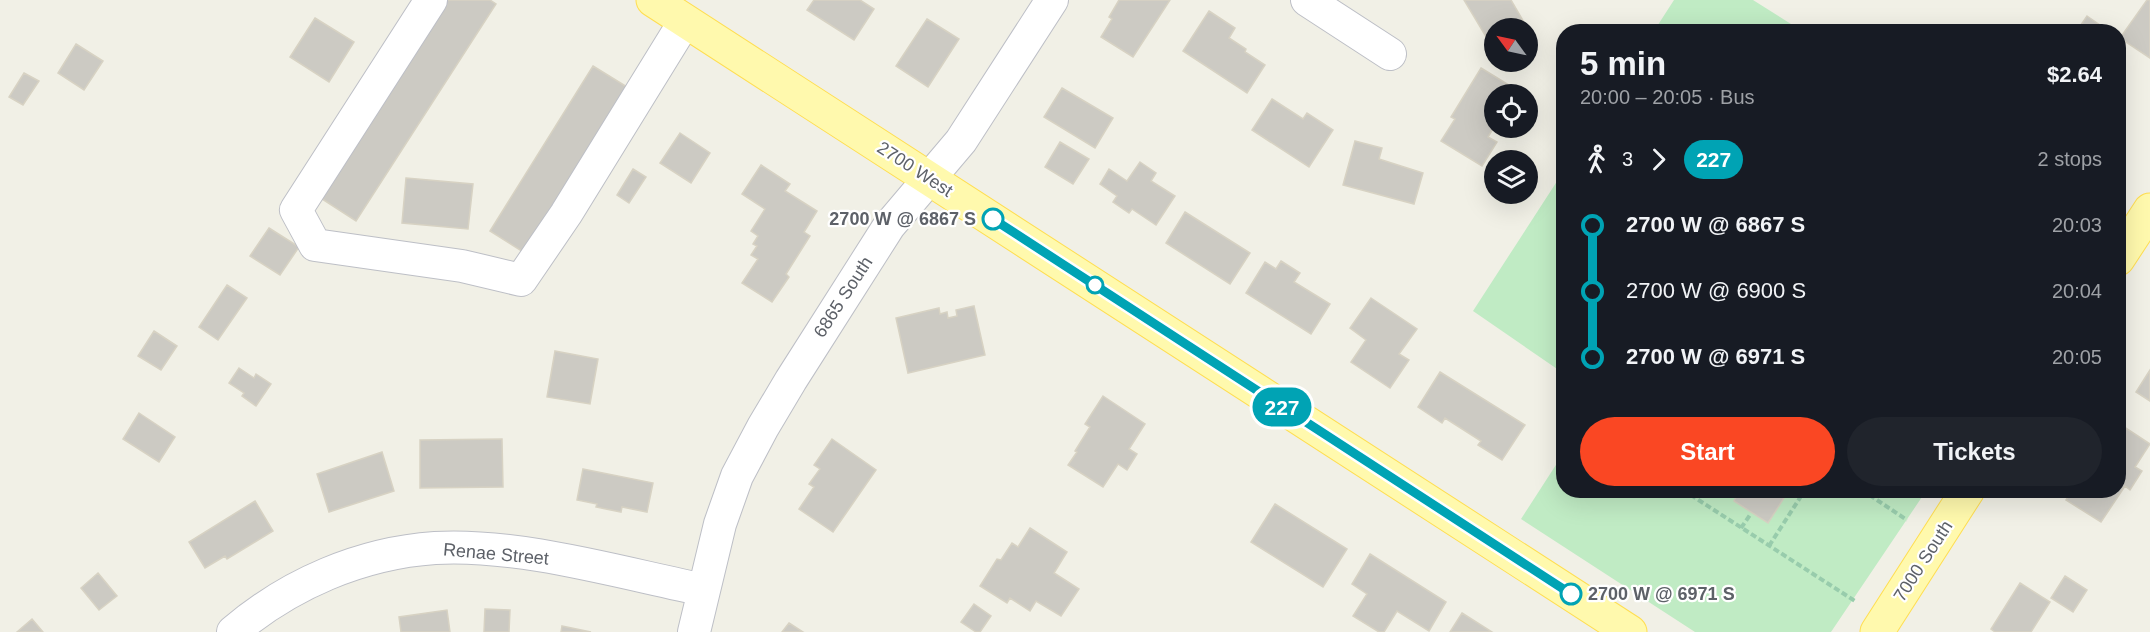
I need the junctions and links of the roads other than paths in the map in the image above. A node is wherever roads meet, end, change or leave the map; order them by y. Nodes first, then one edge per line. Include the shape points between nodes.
1 (431, 0) edge
2 (653, 0) edge
3 (1052, 0) edge
4 (1307, 0) edge
5 (685, 21) junction
6 (1390, 54) dead end
7 (928, 178) junction
8 (2150, 210) edge
9 (2126, 248) edge
10 (1963, 498) edge
11 (704, 590) junction
12 (233, 632) edge
13 (694, 632) edge
14 (1630, 632) edge
15 (1877, 632) edge

1 - 5 street via 296,210 315,245 462,266 520,280 566,214
2 - 5 main road, 2700 West
3 - 7 street, 6865 South via 961,141
4 - 6 street
5 - 7 main road, 2700 West
7 - 11 street, 6865 South via 889,226 763,427 737,476
7 - 14 main road, 2700 West
8 - 9 main road
10 - 15 main road, 7000 South
11 - 12 street, Renae Street via 540,556 435,548 333,570 282,596
11 - 13 street, 6865 South

